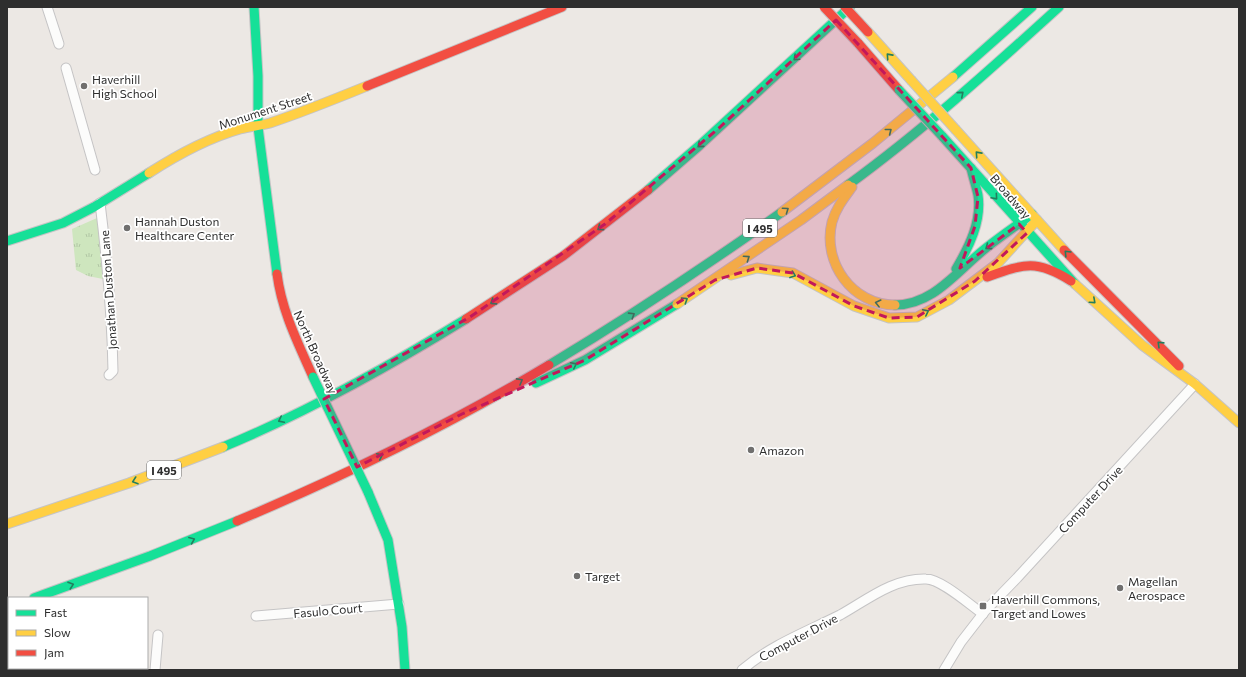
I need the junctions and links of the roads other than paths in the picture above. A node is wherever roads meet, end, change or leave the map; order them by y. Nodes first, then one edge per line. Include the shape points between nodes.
1 (47, 7) edge
2 (254, 7) edge
3 (562, 7) edge
4 (824, 7) edge
5 (848, 7) edge
6 (1032, 7) edge
7 (1059, 7) edge
8 (59, 44) dead end
9 (66, 68) dead end
10 (258, 127) junction
11 (971, 168) junction
12 (95, 170) dead end
13 (861, 176) junction
14 (100, 203) junction
15 (1034, 217) junction
16 (1019, 224) junction
17 (1027, 233) junction
18 (7, 241) edge
19 (715, 280) junction
20 (949, 281) junction
21 (975, 281) junction
22 (1071, 281) junction
23 (109, 375) dead end
24 (1195, 384) junction
25 (462, 414) junction
26 (1239, 424) edge
27 (7, 524) edge
28 (37, 597) edge
29 (399, 604) junction
30 (983, 614) junction
31 (256, 616) dead end
32 (158, 636) dead end
33 (155, 670) edge
34 (405, 670) edge
35 (742, 670) edge
36 (944, 670) edge

1 - 8 street
2 - 10 main road, North Broadway
3 - 10 main road, Monument Street via 302,112
4 - 11 main road, Broadway, bridge
15 -> 5 main road, Broadway, bridge
5 -> 27 main road, I 495 via 753,98 661,179 546,268 470,317 385,367 260,430 149,476
25 -> 6 main road, I 495 via 642,309 798,201 932,96
13 -> 7 main road via 990,70
9 - 12 street
10 - 14 main road, Monument Street via 241,129 179,155
10 - 29 main road, North Broadway, bridge via 280,295 288,322 388,540
11 -> 16 main road, Broadway
11 - 20 main road via 978,197 975,226 966,252
19 -> 13 main road
20 -> 13 main road via 922,300 903,306 866,299 846,285 836,269 829,244 831,229 836,209
14 - 18 main road, Monument Street via 63,223
14 - 23 street, Jonathan Duston Lane via 111,329 113,371
15 - 16 main road
15 - 17 main road
24 -> 15 main road, Broadway
16 - 17 main road, Broadway
16 -> 20 main road via 981,252
17 - 21 main road via 998,263
17 - 22 main road, Broadway
19 -> 21 main road via 757,268 793,273 854,306 889,318 917,317 950,300
25 -> 19 main road via 508,396 585,360
21 - 22 main road via 1025,265 1040,265 1056,271
22 -> 24 main road, Broadway via 1142,346
24 - 26 main road, Broadway
24 - 30 street, Computer Drive
28 -> 25 main road, I 495 via 153,555 278,504 342,475
29 - 31 street, Fasulo Court
29 - 34 main road, North Broadway
30 - 35 street, Computer Drive via 940,584 927,579 902,582 875,593 772,649
30 - 36 street, Computer Drive via 961,642
32 - 33 street

